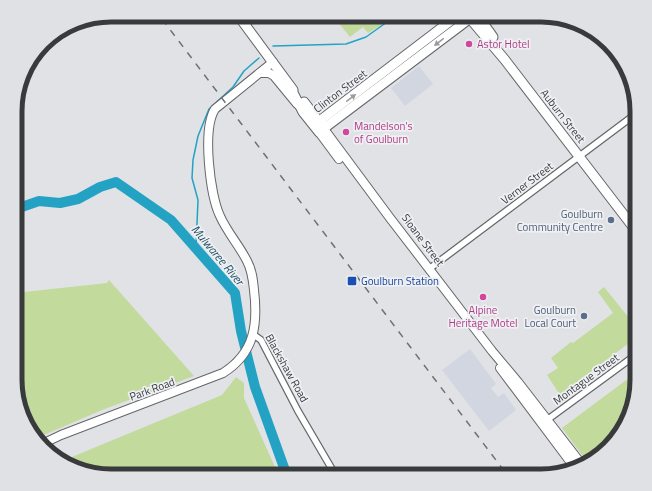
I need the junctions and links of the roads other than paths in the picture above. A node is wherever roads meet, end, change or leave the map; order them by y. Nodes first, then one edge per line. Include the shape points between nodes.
1 (450, 22) edge
2 (465, 22) edge
3 (476, 22) edge
4 (249, 23) edge
5 (273, 62) junction
6 (260, 73) junction
7 (383, 80) junction
8 (289, 85) junction
9 (303, 112) junction
10 (630, 119) edge
11 (319, 127) junction
12 (581, 156) junction
13 (630, 216) edge
14 (630, 222) edge
15 (429, 269) junction
16 (254, 335) junction
17 (630, 359) edge
18 (522, 399) junction
19 (527, 409) dead end
20 (547, 420) junction
21 (47, 442) edge
22 (564, 453) junction
23 (578, 460) edge
24 (572, 463) edge
25 (332, 469) edge

1 - 7 main road, Clinton Street
2 -> 7 main road, Clinton Street
3 - 12 main road, Auburn Street
4 - 5 main road, Sloane Street
5 - 6 street, Blackshaw Road
5 - 8 main road, Sloane Street
6 - 9 street via 274,76
6 - 16 street, Blackshaw Road via 215,109 208,135 217,207 223,222 247,260 251,272 255,296
7 - 11 main road, Clinton Street
8 - 9 main road, Sloane Street
8 - 11 main road, Sloane Street
9 - 11 main road, Sloane Street
10 - 12 street, Verner Street
11 - 15 street, Sloane Street
11 - 18 street, Sloane Street
12 - 13 main road, Auburn Street
12 - 14 main road, Auburn Street
12 - 15 street, Verner Street
15 - 20 street, Sloane Street
16 - 21 street, Park Road via 240,359 218,376
16 - 25 street, Blackshaw Road via 260,340
17 - 20 street, Montague Street
18 - 19 street
18 - 22 street, Sloane Street
20 - 22 street via 547,425
20 - 23 street, Sloane Street
22 - 24 street, Sloane Street

